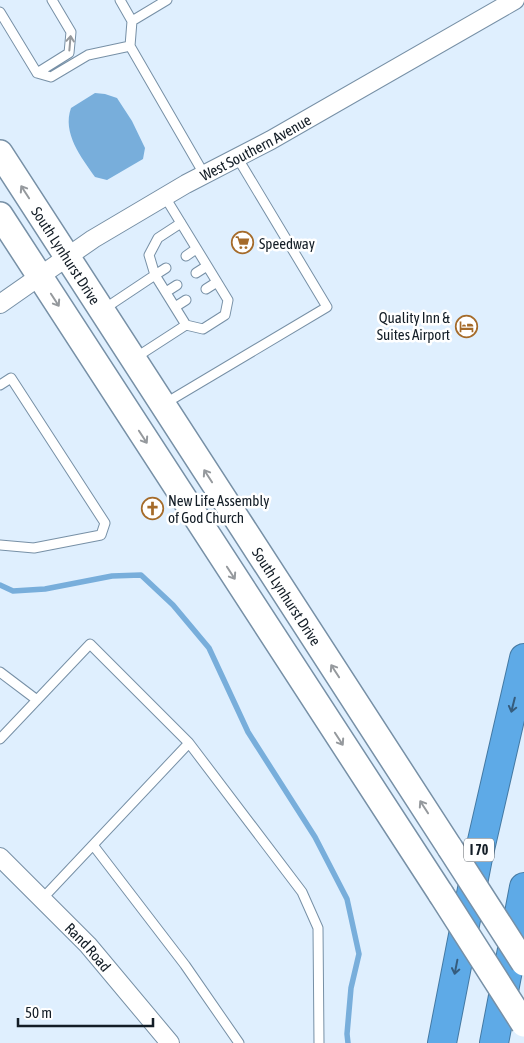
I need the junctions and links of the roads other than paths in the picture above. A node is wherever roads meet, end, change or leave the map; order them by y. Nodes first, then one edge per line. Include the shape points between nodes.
1 (52, 0) edge
2 (120, 0) edge
3 (167, 0) edge
4 (510, 1) edge
5 (0, 12) edge
6 (132, 20) junction
7 (130, 46) junction
8 (37, 73) junction
9 (0, 153) edge
10 (237, 158) junction
11 (204, 174) junction
12 (165, 197) junction
13 (0, 215) edge
14 (181, 223) junction
15 (196, 249) junction
16 (186, 256) dead end
17 (67, 257) junction
18 (207, 266) junction
19 (166, 268) dead end
20 (196, 273) dead end
21 (155, 275) junction
22 (40, 276) junction
23 (217, 282) junction
24 (177, 285) dead end
25 (206, 289) dead end
26 (166, 292) junction
27 (186, 300) dead end
28 (0, 304) edge
29 (175, 307) junction
30 (102, 311) junction
31 (186, 325) junction
32 (133, 359) junction
33 (0, 385) edge
34 (162, 406) junction
35 (0, 545) edge
36 (524, 658) edge
37 (0, 672) edge
38 (37, 700) junction
39 (0, 739) edge
40 (189, 743) junction
41 (93, 845) junction
42 (0, 857) edge
43 (524, 888) edge
44 (43, 898) junction
45 (524, 963) edge
46 (524, 1024) edge
47 (170, 1043) edge
48 (239, 1043) edge
49 (319, 1043) edge
50 (442, 1043) edge
51 (494, 1043) edge

8 -> 1 lane via 69,53 71,32
2 - 6 lane
3 - 6 lane
4 - 10 street, West Southern Avenue
5 - 8 lane
6 - 7 lane
7 - 8 lane via 88,55 51,77
7 - 11 lane
17 -> 9 main road, South Lynhurst Drive
10 - 11 street, West Southern Avenue
10 - 34 lane via 328,307
11 - 12 street, West Southern Avenue
12 - 14 lane
12 - 17 street, West Southern Avenue
13 - 22 main road
14 - 15 lane
14 - 21 lane via 158,238 149,255
15 - 16 lane
15 - 18 lane
17 - 22 street, West Southern Avenue
17 - 30 main road, South Lynhurst Drive
18 - 20 lane
18 - 23 lane
19 - 21 lane
21 - 26 lane
21 - 30 lane
22 - 28 street, West Southern Avenue
22 -> 46 main road, bridge
23 - 25 lane
23 - 31 lane via 228,300 226,315 202,329
24 - 26 lane
26 - 29 lane
27 - 29 lane
29 - 31 lane
30 - 32 main road, South Lynhurst Drive
31 - 32 lane
32 - 34 main road, South Lynhurst Drive
33 - 35 lane via 11,378 105,523 101,535 34,548
45 -> 34 main road, South Lynhurst Drive, bridge
36 -> 50 highway, I 70 via 478,858
37 - 38 lane
38 - 39 lane
38 - 40 lane via 90,644
40 - 41 lane
40 - 49 lane via 302,892 318,928
41 - 44 lane
41 - 48 lane via 185,965
42 - 44 street, Rand Road
43 - 51 highway
44 - 47 street, Rand Road via 102,961

